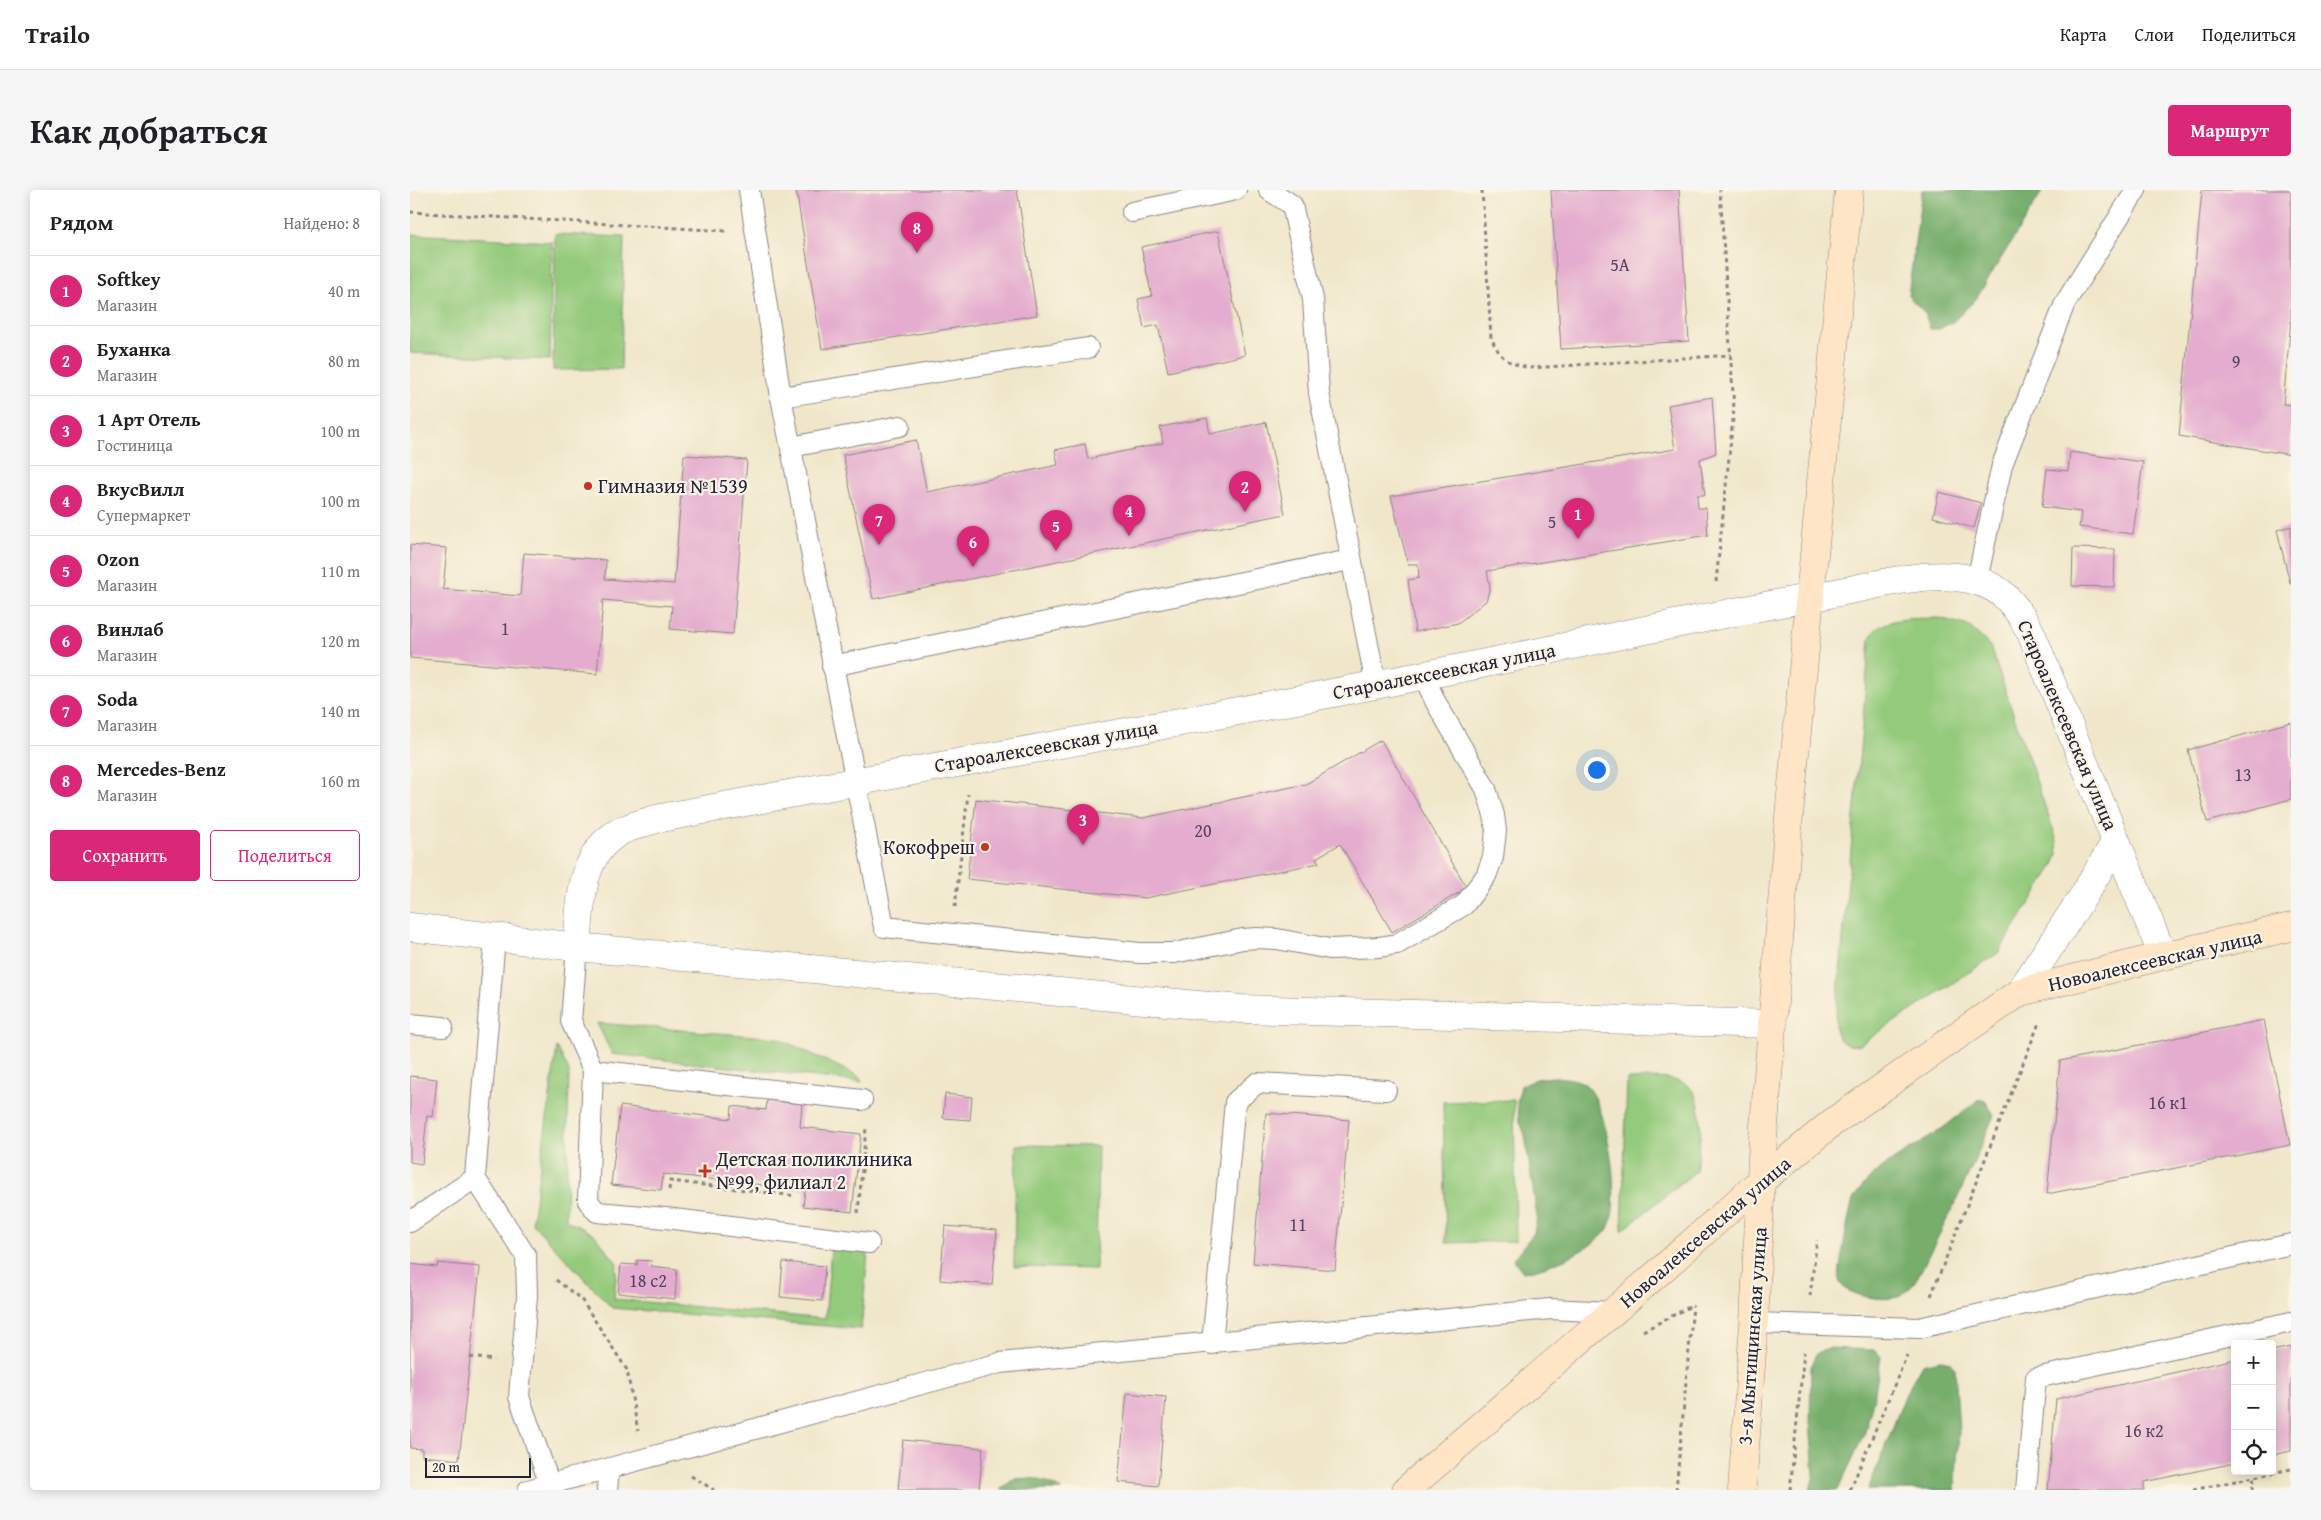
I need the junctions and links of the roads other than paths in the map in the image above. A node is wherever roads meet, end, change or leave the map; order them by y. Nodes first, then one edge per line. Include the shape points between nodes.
1 (749, 190) edge
2 (1236, 190) edge
3 (1269, 190) edge
4 (1849, 190) edge
5 (2136, 190) edge
6 (1132, 212) dead end
7 (1088, 348) dead end
8 (781, 397) junction
9 (900, 426) dead end
10 (791, 448) junction
11 (1350, 560) junction
12 (1977, 580) junction
13 (1810, 597) junction
14 (832, 666) junction
15 (1424, 676) junction
16 (1376, 685) junction
17 (855, 781) junction
18 (2116, 841) junction
19 (2291, 927) edge
20 (410, 928) edge
21 (495, 938) junction
22 (577, 948) junction
23 (2163, 956) junction
24 (2020, 992) junction
25 (410, 1024) edge
26 (1773, 1024) junction
27 (443, 1027) dead end
28 (594, 1070) junction
29 (1386, 1090) dead end
30 (862, 1100) road end
31 (475, 1178) junction
32 (1761, 1181) junction
33 (410, 1222) edge
34 (862, 1242) road end
35 (2291, 1244) edge
36 (1613, 1312) junction
37 (2291, 1322) edge
38 (1754, 1323) junction
39 (1212, 1344) junction
40 (609, 1469) junction
41 (550, 1485) junction
42 (528, 1490) edge
43 (607, 1490) edge
44 (1406, 1490) edge
45 (1742, 1490) edge
46 (2026, 1490) edge

1 - 8 lane
2 - 6 lane
3 - 11 lane via 1292,205 1312,299 1319,393
4 - 13 street, 3-я Мытищинская улица
5 - 12 lane via 2065,303 2002,465
7 - 8 lane
8 - 10 lane
9 - 10 lane
10 - 14 lane
11 - 14 lane
11 - 16 lane
12 - 13 street, Староалексеевская улица via 1928,576
12 - 18 street, Староалексеевская улица via 2002,593 2019,611 2031,633
13 - 15 street, Староалексеевская улица
13 - 26 street, 3-я Мытищинская улица
14 - 17 lane
15 - 16 street, Староалексеевская улица
15 - 17 lane via 1434,701 1486,789 1494,815 1495,846 1486,876 1464,905 1397,944 1347,950 1257,938 1174,953 1140,953 884,927
16 - 17 street, Староалексеевская улица
17 - 22 street, Староалексеевская улица via 656,819 618,832 594,855 584,882
18 - 23 street, Староалексеевская улица
18 - 24 street, Новоалексеевская улица
19 - 23 street, Новоалексеевская улица
20 - 21 street
21 - 22 street
21 - 31 lane
22 - 26 street via 1241,1009
22 - 28 lane via 571,1021
23 - 24 street, Новоалексеевская улица
24 - 32 street, Новоалексеевская улица via 1834,1122
25 - 27 lane
26 - 32 street, 3-я Мытищинская улица
28 - 30 lane
28 - 34 lane via 588,1201 597,1212
29 - 39 lane via 1257,1083 1235,1102
31 - 33 lane
31 - 41 lane via 526,1256 527,1296 519,1397
32 - 36 street, Новоалексеевская улица
32 - 38 street, 3-я Мытищинская улица
35 - 38 lane via 1918,1328
36 - 39 lane via 1550,1309
36 - 44 street, Новоалексеевская улица
37 - 46 lane via 2036,1378
38 - 45 street, 3-я Мытищинская улица
39 - 40 lane via 1000,1363
40 - 41 lane
40 - 43 lane
41 - 42 lane

